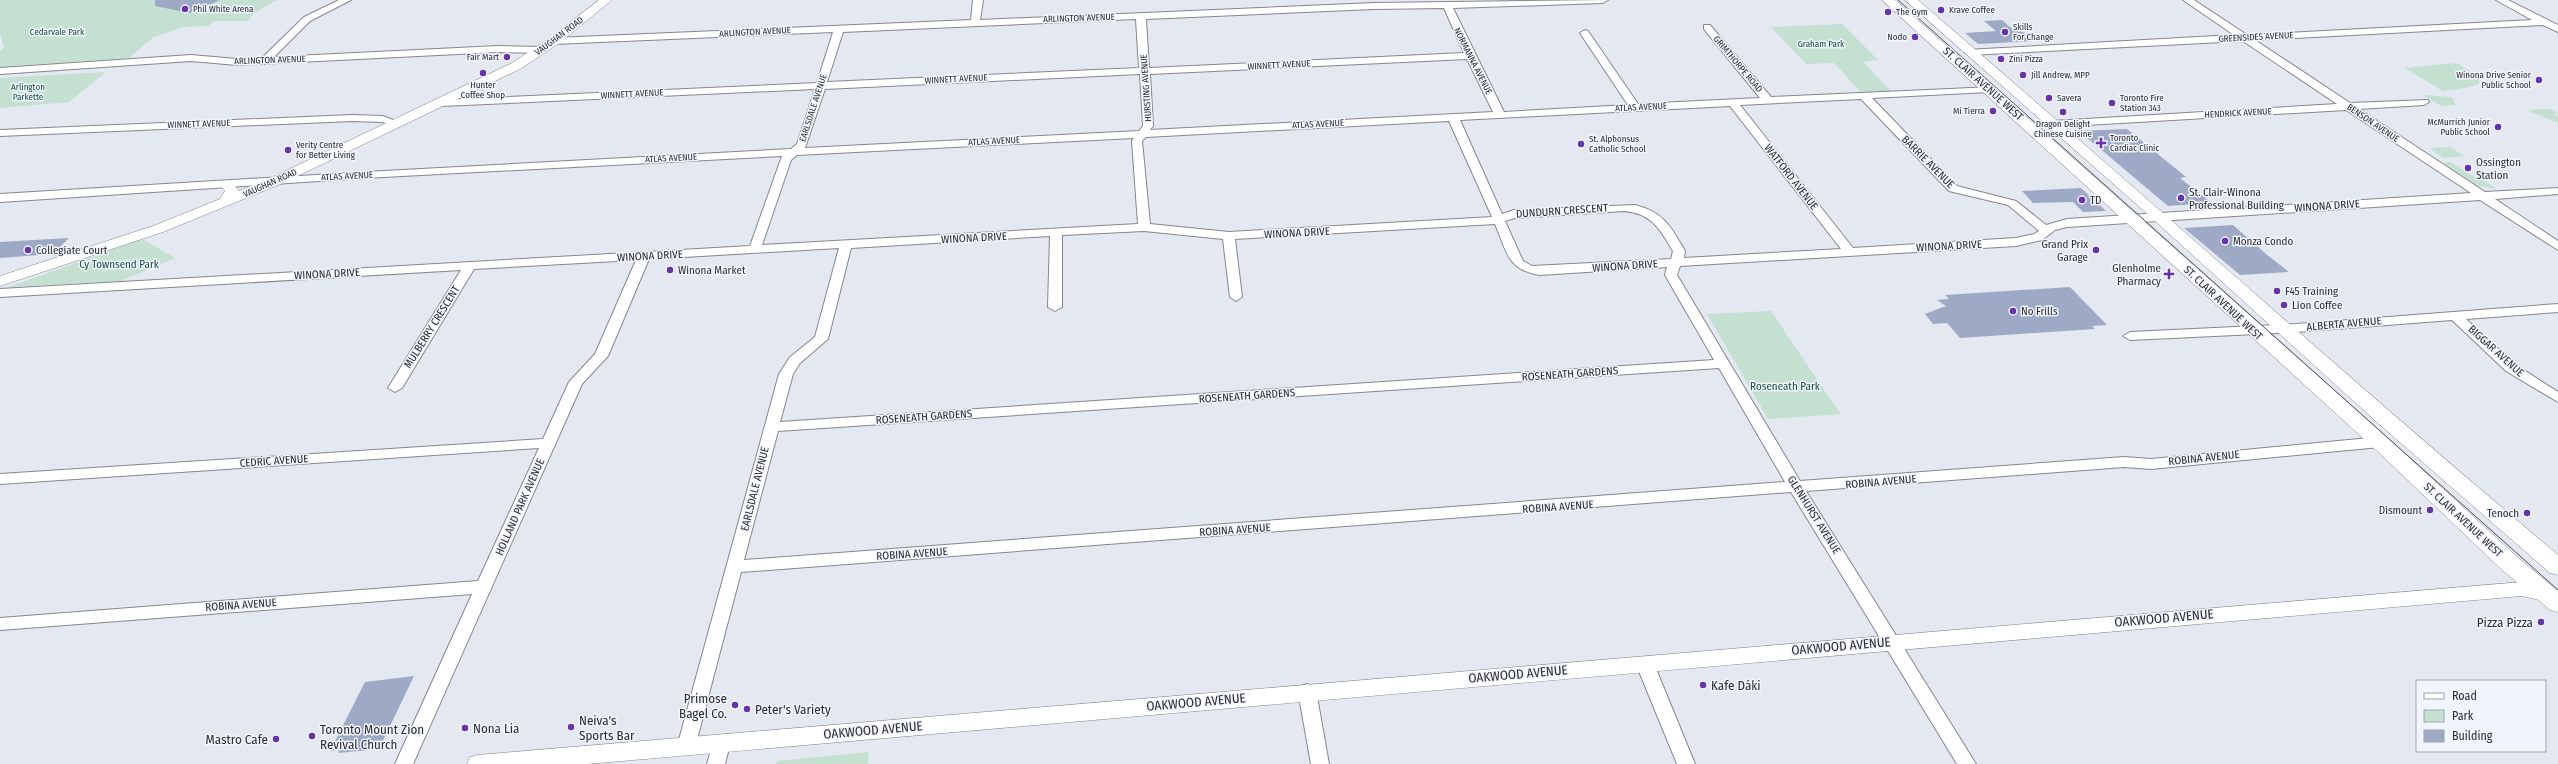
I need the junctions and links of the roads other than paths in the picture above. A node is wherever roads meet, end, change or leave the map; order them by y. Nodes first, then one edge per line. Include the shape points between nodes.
1 (346, 0) edge
2 (606, 0) edge
3 (978, 0) edge
4 (1245, 0) edge
5 (1603, 0) edge
6 (1888, 0) edge
7 (1911, 0) edge
8 (2188, 0) edge
9 (2501, 0) edge
10 (1448, 6) junction
11 (1248, 12) junction
12 (1141, 17) junction
13 (975, 22) junction
14 (2543, 22) junction
15 (1707, 27) dead end
16 (839, 30) junction
17 (2558, 30) edge
18 (1585, 33) dead end
19 (2243, 37) junction
20 (554, 41) junction
21 (541, 50) junction
22 (1969, 52) junction
23 (1470, 56) junction
24 (265, 60) junction
25 (0, 71) edge
26 (1145, 71) junction
27 (820, 86) junction
28 (1989, 89) junction
29 (1864, 96) junction
30 (1768, 102) junction
31 (2424, 102) dead end
32 (442, 103) junction
33 (1733, 103) junction
34 (2348, 106) junction
35 (1635, 108) junction
36 (1500, 115) junction
37 (1453, 117) junction
38 (398, 124) junction
39 (2052, 124) junction
40 (0, 133) edge
41 (1143, 133) junction
42 (794, 151) junction
43 (278, 180) junction
44 (226, 184) junction
45 (2558, 191) edge
46 (2482, 196) junction
47 (0, 198) edge
48 (224, 203) junction
49 (2159, 216) junction
50 (1498, 219) junction
51 (2131, 219) junction
52 (1144, 227) junction
53 (2045, 230) junction
54 (1056, 233) junction
55 (1229, 236) junction
56 (846, 245) junction
57 (2558, 246) edge
58 (755, 249) junction
59 (1849, 251) junction
60 (644, 256) junction
61 (1675, 263) junction
62 (470, 266) junction
63 (0, 281) edge
64 (0, 293) edge
65 (1236, 297) dead end
66 (1055, 307) dead end
67 (2558, 308) edge
68 (2455, 316) junction
69 (2251, 328) junction
70 (2282, 328) junction
71 (2130, 336) dead end
72 (1724, 364) junction
73 (395, 388) dead end
74 (2558, 398) edge
75 (770, 428) junction
76 (2380, 442) junction
77 (549, 443) junction
78 (0, 479) edge
79 (1797, 489) junction
80 (735, 567) junction
81 (2558, 567) edge
82 (483, 587) junction
83 (2554, 598) edge
84 (0, 624) edge
85 (1892, 642) junction
86 (1645, 664) junction
87 (1307, 692) junction
88 (686, 746) junction
89 (719, 754) edge
90 (557, 761) edge
91 (404, 764) edge
92 (478, 764) edge
93 (1320, 764) edge
94 (1686, 764) edge
95 (1967, 764) edge

1 - 24 street via 307,19
2 - 20 street, VAUGHAN ROAD
3 - 13 street
4 - 11 street
5 - 10 street, ARLINGTON AVENUE
6 - 28 main road, ST. CLAIR AVENUE WEST
7 - 22 main road, ST. CLAIR AVENUE WEST
8 - 19 street, BENSON AVENUE
9 - 14 street
10 - 11 street, ARLINGTON AVENUE via 1416,4
10 - 23 street, NORMANNA AVENUE
11 - 12 street, ARLINGTON AVENUE
12 - 13 street, ARLINGTON AVENUE
12 - 26 street, HURSTING AVENUE
13 - 16 street, ARLINGTON AVENUE
14 - 17 street
14 - 19 street, GREENSIDES AVENUE
15 - 30 street, GRIMTHORPE ROAD
16 - 20 street, ARLINGTON AVENUE
16 - 27 street, EARLSDALE AVENUE
18 - 35 street
19 - 22 street, GREENSIDES AVENUE
19 - 34 street, BENSON AVENUE
20 - 21 street, VAUGHAN ROAD
21 - 24 street, ARLINGTON AVENUE
21 - 32 street, VAUGHAN ROAD
22 - 39 main road, ST. CLAIR AVENUE WEST
23 - 26 street, WINNETT AVENUE
23 - 36 street, NORMANNA AVENUE
24 - 25 street, ARLINGTON AVENUE via 237,62 191,58
26 - 27 street, WINNETT AVENUE
26 - 41 street, HURSTING AVENUE via 1148,126
27 - 32 street, WINNETT AVENUE
27 - 42 street, EARLSDALE AVENUE via 802,144
28 - 29 street, ATLAS AVENUE
28 - 51 main road, ST. CLAIR AVENUE WEST
29 - 30 street, ATLAS AVENUE
29 - 53 street, BARRIE AVENUE via 1950,187 1959,192 1998,198 2012,203
30 - 33 street, ATLAS AVENUE
31 - 34 street, HENDRICK AVENUE
32 - 38 street, VAUGHAN ROAD
33 - 35 street, ATLAS AVENUE
33 - 59 street, WATFORD AVENUE
34 - 39 street, HENDRICK AVENUE
34 - 46 street, BENSON AVENUE
35 - 36 street, ATLAS AVENUE
36 - 37 street, ATLAS AVENUE
37 - 41 street, ATLAS AVENUE
37 - 50 street
38 - 40 street, WINNETT AVENUE via 383,119 352,118
38 - 43 street, VAUGHAN ROAD
39 - 49 main road, ST. CLAIR AVENUE WEST
41 - 42 street, ATLAS AVENUE
41 - 52 street, HURSTING AVENUE via 1137,141
42 - 43 street, ATLAS AVENUE
42 - 58 street, EARLSDALE AVENUE via 786,159
43 - 44 street, ATLAS AVENUE
43 - 48 street, VAUGHAN ROAD
44 - 47 street, ATLAS AVENUE
44 - 48 street via 232,191
45 - 46 street, WINONA DRIVE
46 - 49 street, WINONA DRIVE
46 - 57 street, BENSON AVENUE
48 - 63 street, VAUGHAN ROAD via 130,239
49 - 51 street, WINONA DRIVE
49 - 70 main road, ST. CLAIR AVENUE WEST
50 - 55 street, WINONA DRIVE via 1488,222
50 - 61 street, WINONA DRIVE via 1518,263 1533,271
50 - 61 street, DUNDURN CRESCENT via 1514,214 1624,207 1642,209 1659,219 1676,245 1680,255
51 - 53 street, WINONA DRIVE via 2067,223
51 - 69 main road, ST. CLAIR AVENUE WEST
52 - 54 street, WINONA DRIVE
52 - 55 street, WINONA DRIVE
53 - 59 street, WINONA DRIVE via 2038,237 2016,242
54 - 56 street, WINONA DRIVE
54 - 66 street
55 - 65 street
56 - 58 street, WINONA DRIVE
56 - 75 street, EARLSDALE AVENUE via 821,339 795,360 788,370
58 - 60 street, WINONA DRIVE
59 - 61 street, WINONA DRIVE
60 - 62 street, WINONA DRIVE
60 - 77 street, HOLLAND PARK AVENUE via 601,356 577,379
61 - 72 street, GLENHURST AVENUE via 1671,275
62 - 64 street, WINONA DRIVE
62 - 73 street, MULBERRY CRESCENT
67 - 68 street, ALBERTA AVENUE
68 - 70 street, ALBERTA AVENUE
68 - 74 street, BIGGAR AVENUE via 2511,368
69 - 70 street, ALBERTA AVENUE
69 - 71 street, ALBERTA AVENUE via 2210,333
69 - 76 main road, ST. CLAIR AVENUE WEST
70 - 81 main road, ST. CLAIR AVENUE WEST
72 - 75 street, ROSENEATH GARDENS
72 - 79 street, GLENHURST AVENUE
75 - 80 street, EARLSDALE AVENUE
76 - 79 street, ROBINA AVENUE via 2151,464 2124,462
76 - 83 main road, ST. CLAIR AVENUE WEST via 2485,541
77 - 78 street, CEDRIC AVENUE
77 - 82 street, HOLLAND PARK AVENUE
79 - 80 street, ROBINA AVENUE
79 - 85 street, GLENHURST AVENUE
80 - 88 street, EARLSDALE AVENUE
82 - 84 street, ROBINA AVENUE
82 - 91 street, HOLLAND PARK AVENUE
83 - 85 street, OAKWOOD AVENUE via 2522,589
85 - 86 street, OAKWOOD AVENUE
85 - 95 street, GLENHURST AVENUE
86 - 87 street, OAKWOOD AVENUE
86 - 94 street
87 - 89 street, OAKWOOD AVENUE
87 - 93 street
88 - 89 street, OAKWOOD AVENUE
88 - 90 street, OAKWOOD AVENUE
90 - 92 street, OAKWOOD AVENUE

